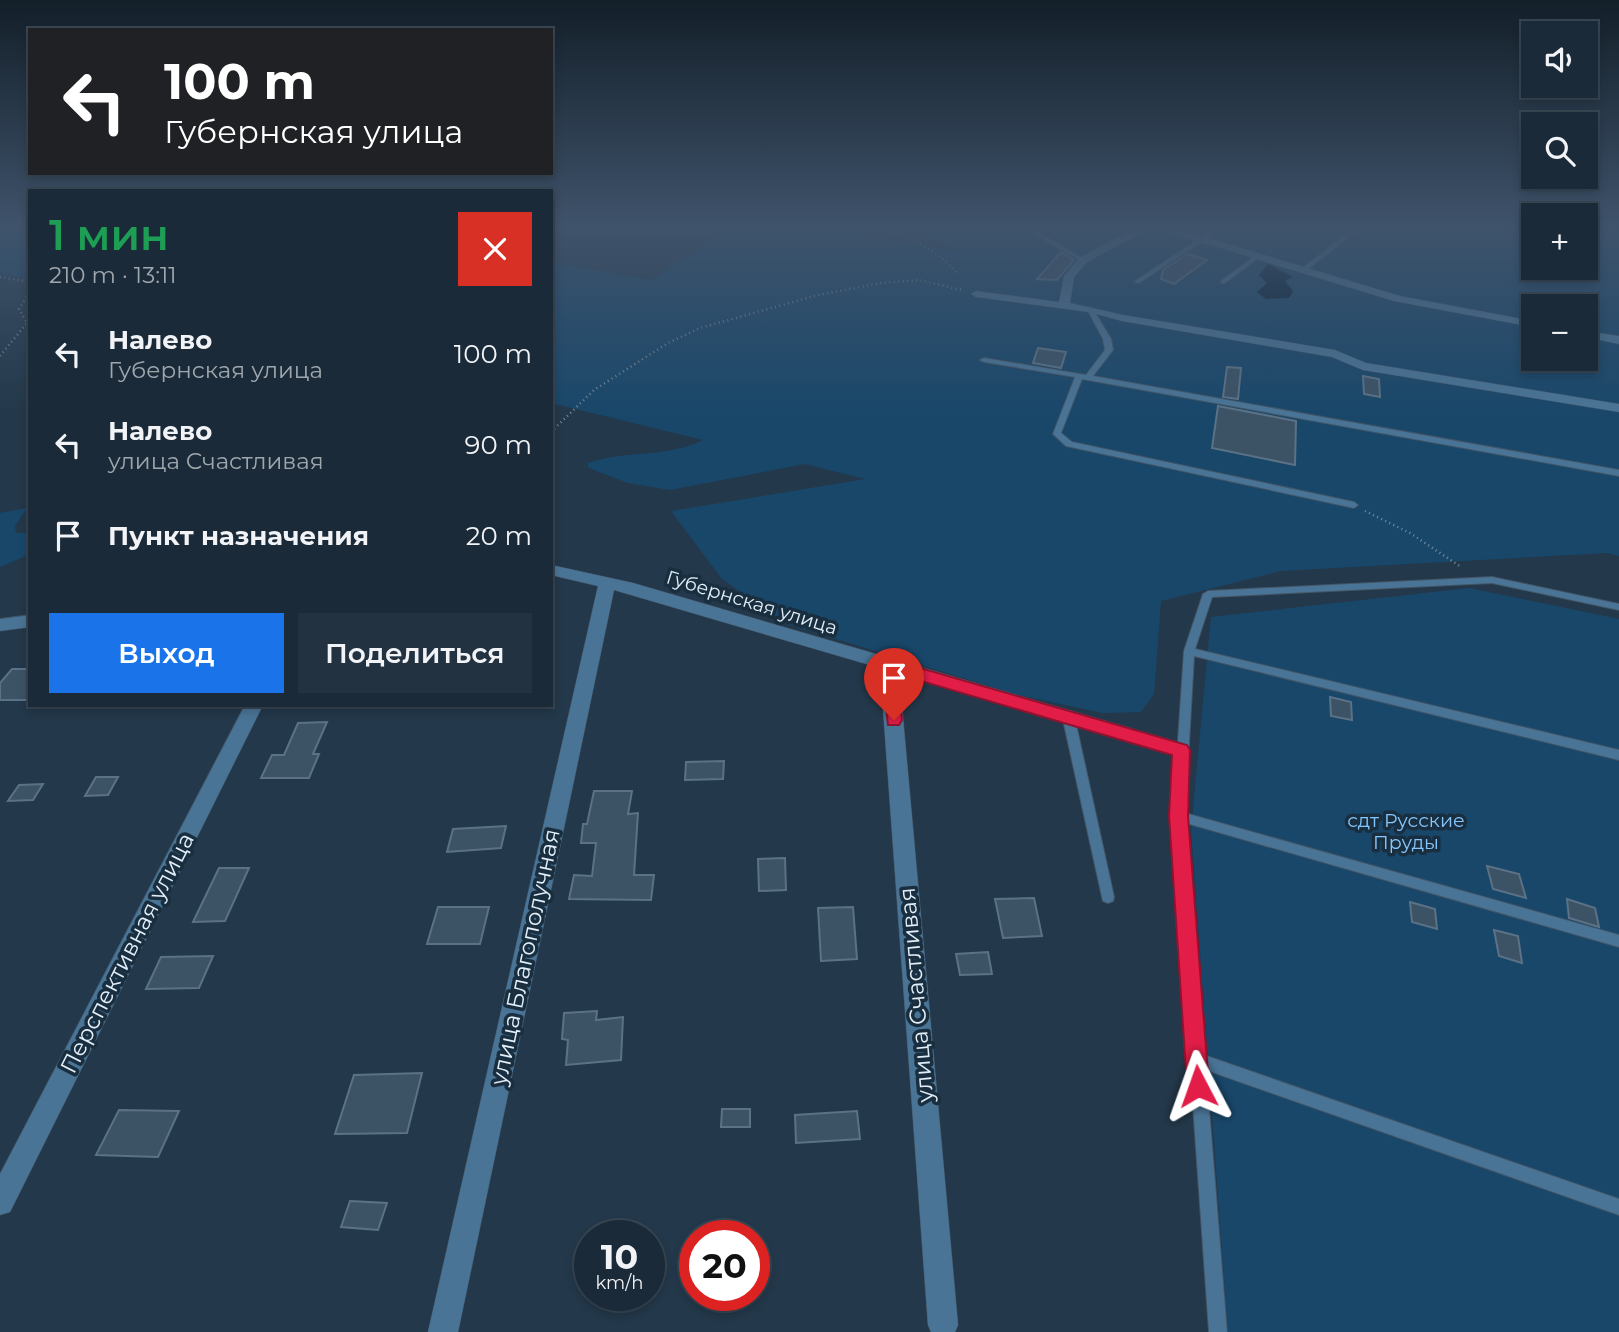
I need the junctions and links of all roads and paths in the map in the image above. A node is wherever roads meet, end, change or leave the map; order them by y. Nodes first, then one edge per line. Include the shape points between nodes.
1 (846, 288) edge
2 (954, 288) edge
3 (1067, 288) edge
4 (1361, 288) edge
5 (28, 294) edge
6 (976, 295) joint
7 (1064, 305) junction
8 (1090, 309) junction
9 (1521, 322) edge
10 (1598, 336) edge
11 (1619, 340) edge
12 (0, 356) edge
13 (984, 360) dead end
14 (1084, 377) junction
15 (1619, 408) edge
16 (553, 430) edge
17 (1619, 473) edge
18 (1354, 505) joint
19 (553, 570) edge
20 (1492, 580) junction
21 (607, 583) junction
22 (1619, 607) edge
23 (28, 621) edge
24 (0, 625) edge
25 (1189, 651) junction
26 (889, 665) junction
27 (253, 707) edge
28 (1068, 715) junction
29 (1181, 750) junction
30 (1619, 755) edge
31 (1178, 816) junction
32 (1108, 897) dead end
33 (1619, 941) edge
34 (1196, 1059) junction
35 (0, 1202) edge
36 (1619, 1207) edge
37 (943, 1325) dead end
38 (443, 1332) edge
39 (1217, 1332) edge

1 - 16 path via 700,328 594,390
2 - 6 path
3 - 7 street
4 - 9 street
5 - 12 path via 19,309 27,323
6 - 7 street
7 - 8 street
8 - 14 lane via 1109,350
8 - 15 street via 1335,354 1363,366
10 - 11 street
13 - 14 lane
14 - 17 lane
14 - 18 lane via 1057,434 1069,444
18 - 20 path via 1410,533 1462,568
19 - 21 street, Губернская улица
20 - 22 lane
20 - 25 lane via 1208,594
21 - 26 street, Губернская улица
21 - 38 street, улица Благополучная
23 - 24 street
25 - 29 lane
25 - 30 lane
26 - 28 street, Губернская улица
26 - 37 street, улица Счастливая
27 - 35 street, Перспективная улица
28 - 29 street, Губернская улица
28 - 32 lane
29 - 31 lane
31 - 33 lane
31 - 34 lane
34 - 36 lane
34 - 39 lane

